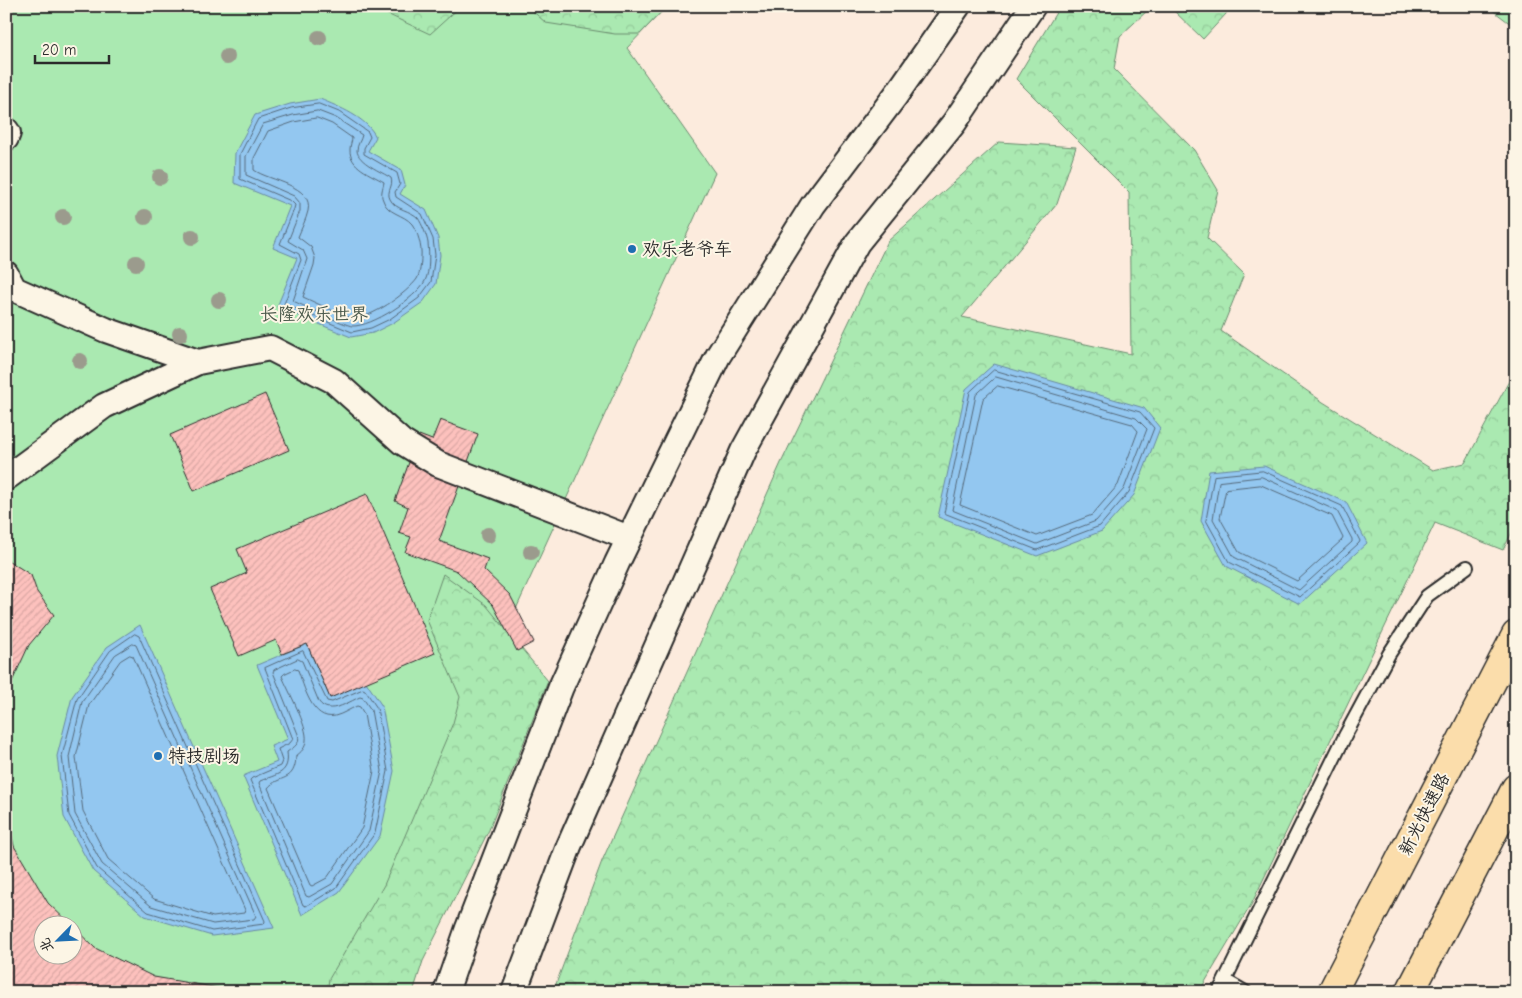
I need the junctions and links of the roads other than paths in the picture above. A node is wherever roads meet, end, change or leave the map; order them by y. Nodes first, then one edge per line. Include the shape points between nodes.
1 (958, 6) edge
2 (1033, 6) edge
3 (6, 130) edge
4 (6, 138) edge
5 (6, 274) edge
6 (198, 362) junction
7 (6, 478) edge
8 (629, 538) junction
9 (1467, 568) dead end
10 (1516, 635) edge
11 (1516, 788) edge
12 (1222, 986) edge
13 (446, 992) edge
14 (514, 992) edge
15 (1245, 992) edge
16 (1332, 992) edge
17 (1410, 992) edge

1 - 8 street via 813,205 718,356
2 - 14 street via 954,124 857,243 743,451 569,846
3 - 4 street
5 - 6 street via 14,289 106,330
6 - 7 street via 104,406
6 - 8 street via 270,348 334,381 402,442 438,464
8 - 13 street via 561,687
9 - 12 lane via 1427,596 1389,654
10 - 16 highway, 新光快速路
11 - 17 highway
12 - 15 lane

